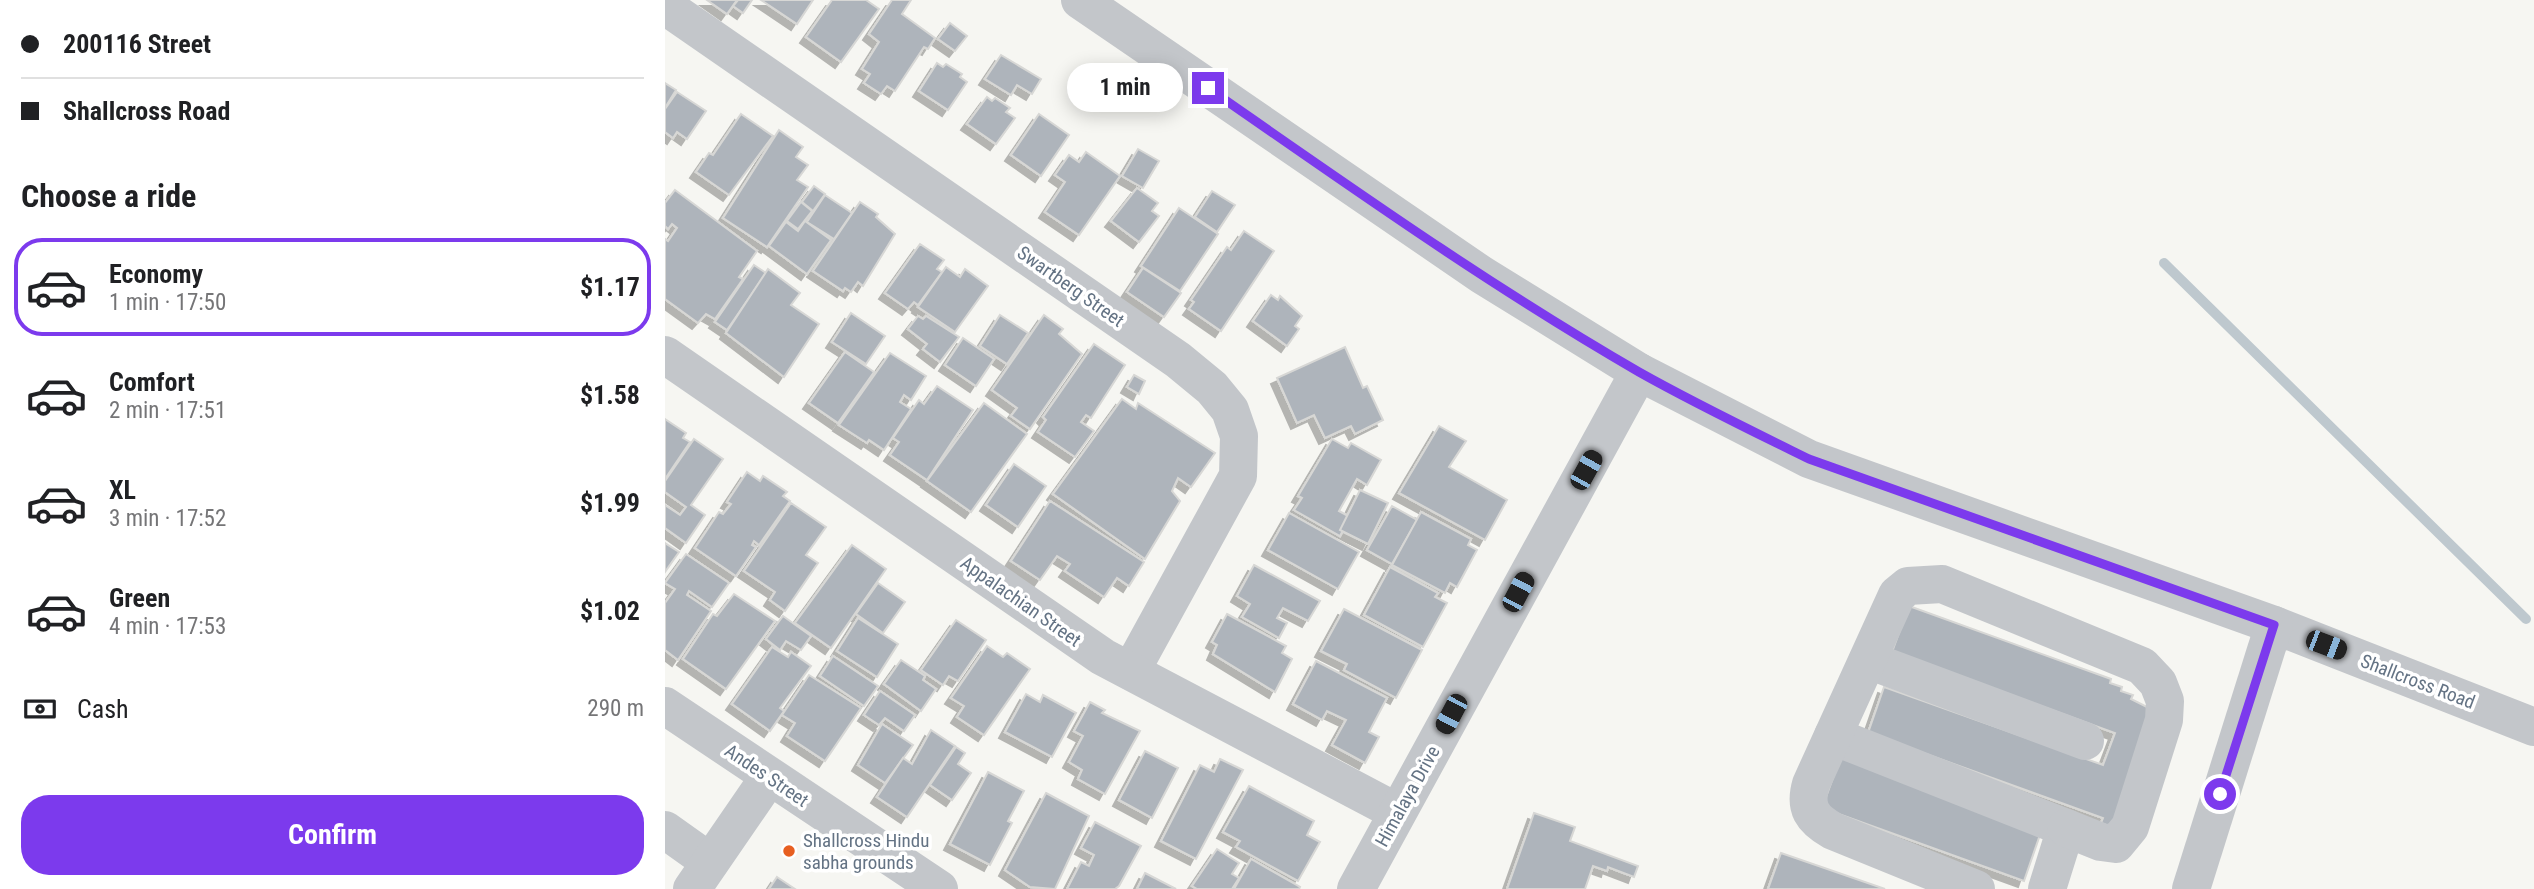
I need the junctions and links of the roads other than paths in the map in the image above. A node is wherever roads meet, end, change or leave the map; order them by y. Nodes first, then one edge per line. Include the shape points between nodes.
1 (1080, 0) edge
2 (665, 6) edge
3 (1122, 14) edge
4 (665, 355) edge
5 (1639, 372) junction
6 (2274, 625) junction
7 (1868, 660) junction
8 (1131, 671) junction
9 (665, 706) edge
10 (2534, 727) edge
11 (1833, 736) junction
12 (2085, 741) dead end
13 (769, 777) junction
14 (1397, 812) junction
15 (2066, 828) junction
16 (665, 830) edge
17 (701, 875) edge
18 (939, 889) edge
19 (1356, 889) edge
20 (1976, 889) edge
21 (2047, 889) edge
22 (2191, 889) edge

1 - 3 street, Shallcross Road
2 - 8 street, Swartberg Street via 1178,360 1230,410 1239,436 1238,476
3 - 5 street, Shallcross Road via 1482,275
4 - 8 street, Appalachian Street via 1080,642
5 - 6 street, Shallcross Road via 1809,459
5 - 14 street, Himalaya Drive
6 - 10 street, Shallcross Road
6 - 22 street
7 - 11 street
7 - 12 street
7 - 15 street via 1897,596 1908,586 1922,583 1941,584 2142,666 2158,683 2165,701 2164,720 2130,827 2116,844
8 - 14 street, Appalachian Street
9 - 13 street, Andes Street
11 - 15 street
11 - 20 street via 1807,799 1817,821
13 - 17 street
13 - 18 street, Andes Street
14 - 19 street, Himalaya Drive
15 - 21 street
16 - 17 street

